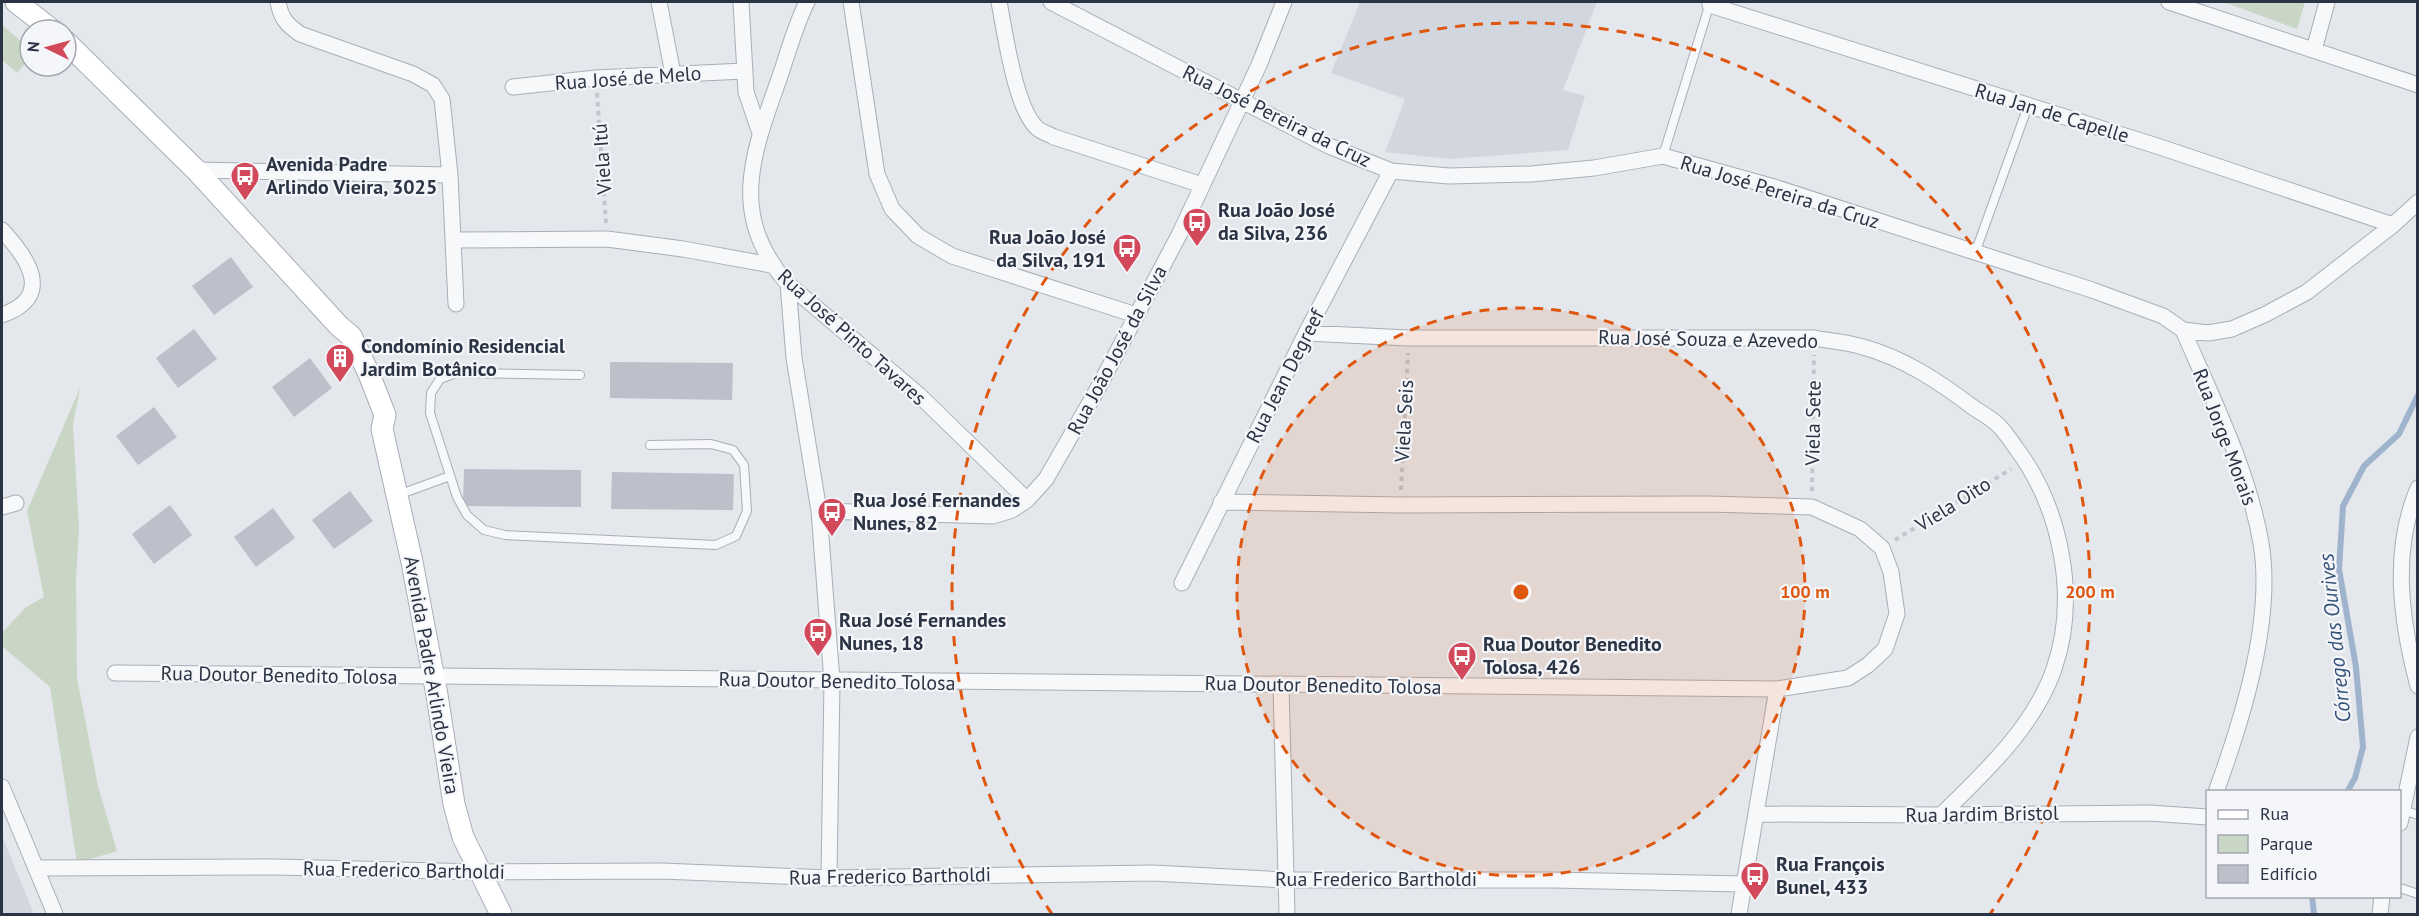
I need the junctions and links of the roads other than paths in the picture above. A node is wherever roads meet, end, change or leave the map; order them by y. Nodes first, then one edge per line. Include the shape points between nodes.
1 (16, 2) edge
2 (278, 2) edge
3 (658, 2) edge
4 (741, 2) edge
5 (850, 2) edge
6 (999, 2) edge
7 (1051, 2) edge
8 (1284, 2) edge
9 (2169, 2) edge
10 (2327, 2) edge
11 (807, 3) edge
12 (1710, 3) edge
13 (37, 18) edge
14 (2314, 50) junction
15 (78, 54) edge
16 (744, 71) junction
17 (673, 74) junction
18 (2418, 86) edge
19 (513, 87) dead end
20 (1242, 101) junction
21 (2028, 106) junction
22 (760, 133) junction
23 (1663, 156) junction
24 (196, 170) junction
25 (1391, 171) junction
26 (450, 175) junction
27 (1202, 185) junction
28 (2418, 202) edge
29 (2393, 225) junction
30 (2, 230) edge
31 (454, 240) junction
32 (1975, 254) junction
33 (771, 265) junction
34 (788, 284) junction
35 (456, 304) dead end
36 (2, 315) edge
37 (1136, 315) junction
38 (2183, 330) junction
39 (1306, 333) junction
40 (579, 375) dead end
41 (650, 445) dead end
42 (450, 476) junction
43 (397, 495) junction
44 (2416, 499) edge
45 (1027, 500) junction
46 (1221, 502) junction
47 (819, 511) junction
48 (1182, 583) dead end
49 (115, 673) dead end
50 (434, 677) junction
51 (832, 681) junction
52 (1281, 685) junction
53 (2418, 686) edge
54 (1777, 689) junction
55 (2418, 737) edge
56 (2, 787) edge
57 (2217, 790) edge
58 (1756, 814) junction
59 (1941, 815) junction
60 (2206, 816) edge
61 (2407, 816) edge
62 (36, 868) junction
63 (480, 872) junction
64 (830, 878) junction
65 (1286, 880) junction
66 (1744, 884) junction
67 (2401, 888) edge
68 (2418, 894) edge
69 (2382, 898) edge
70 (55, 915) edge
71 (501, 915) edge
72 (1287, 915) edge
73 (1739, 915) edge
74 (2380, 915) edge

1 - 13 main road
2 - 26 street via 287,25 300,33 433,85 442,99
3 - 17 street
4 - 16 street
5 - 37 street via 878,174 892,209 918,236 952,256
6 - 27 street via 1015,79 1026,113 1038,129
7 - 20 street, Rua José Pereira da Cruz
8 - 20 street, Rua João José da Silva
9 - 14 street
10 - 14 street
11 - 22 street, Rua José Pinto Tavares
12 - 21 street, Rua Jan de Capelle
12 - 23 lane
14 - 18 street
15 - 24 main road, Avenida Padre Arlindo Vieira
16 - 17 street, Rua José de Melo
16 - 22 street
17 - 19 street, Rua José de Melo
20 - 25 street, Rua José Pereira da Cruz via 1329,146
20 - 27 street, Rua João José da Silva
21 - 29 street, Rua Jan de Capelle
21 - 32 lane
22 - 33 street, Rua José Pinto Tavares via 750,186 751,214
23 - 25 street, Rua José Pereira da Cruz via 1531,174 1449,176
23 - 32 street, Rua José Pereira da Cruz via 1774,187
24 - 26 street
24 - 43 main road, Avenida Padre Arlindo Vieira via 339,326 341,344 373,418 382,429
25 - 39 street, Rua Jean Degreef
26 - 31 street
27 - 37 street, Rua João José da Silva
28 - 29 street, Rua José Pereira da Cruz
29 - 38 street, Rua José Pereira da Cruz via 2307,292 2266,314 2232,329 2208,333
30 - 36 street via 29,268 32,288 26,302
31 - 33 street via 607,239
31 - 35 street
32 - 38 street, Rua José Pereira da Cruz via 2092,290 2163,316
33 - 34 street, Rua José Pinto Tavares
34 - 45 street, Rua José Pinto Tavares via 919,394
34 - 47 street via 794,358
37 - 45 street, Rua João José da Silva via 1046,479
38 - 57 street, Rua Jorge Morais via 2229,436 2249,493 2261,545 2264,594 2256,651 2244,706
39 - 46 street, Rua Jean Degreef
39 - 59 street, Rua José Souza e Azevedo via 1408,338 1814,338 1863,347 1910,365 2000,427 2041,488 2057,529 2064,567 2062,624 2054,668 2041,699 1985,773
40 - 42 lane via 456,373 440,379 431,393 430,413
41 - 42 lane via 711,444 733,450 744,465 747,511 736,536 716,545 505,535 484,530 467,515
42 - 43 lane
43 - 50 main road, Avenida Padre Arlindo Vieira
44 - 53 street via 2403,543 2401,587 2405,631
45 - 47 street, Rua João José da Silva via 993,516
46 - 48 street, Rua Jean Degreef
46 - 54 street, Rua Doutor Benedito Tolosa via 1812,507 1860,529 1882,548 1891,572 1897,614 1885,649 1848,678
47 - 51 street
49 - 50 street, Rua Doutor Benedito Tolosa
50 - 51 street, Rua Doutor Benedito Tolosa
50 - 63 main road, Avenida Padre Arlindo Vieira via 454,804 463,837
51 - 52 street, Rua Doutor Benedito Tolosa
51 - 64 street
52 - 54 street, Rua Doutor Benedito Tolosa
52 - 65 street
54 - 58 street
55 - 61 street
56 - 62 street
58 - 59 street, Rua Jardim Bristol
58 - 66 street
59 - 60 street, Rua Jardim Bristol
62 - 63 street, Rua Frederico Bartholdi
62 - 70 street
63 - 64 street, Rua Frederico Bartholdi via 662,872
63 - 71 main road, Avenida Padre Arlindo Vieira
64 - 65 street, Rua Frederico Bartholdi via 1153,873
65 - 66 street, Rua Frederico Bartholdi
65 - 72 street
66 - 73 street
67 - 68 lane
69 - 74 street

